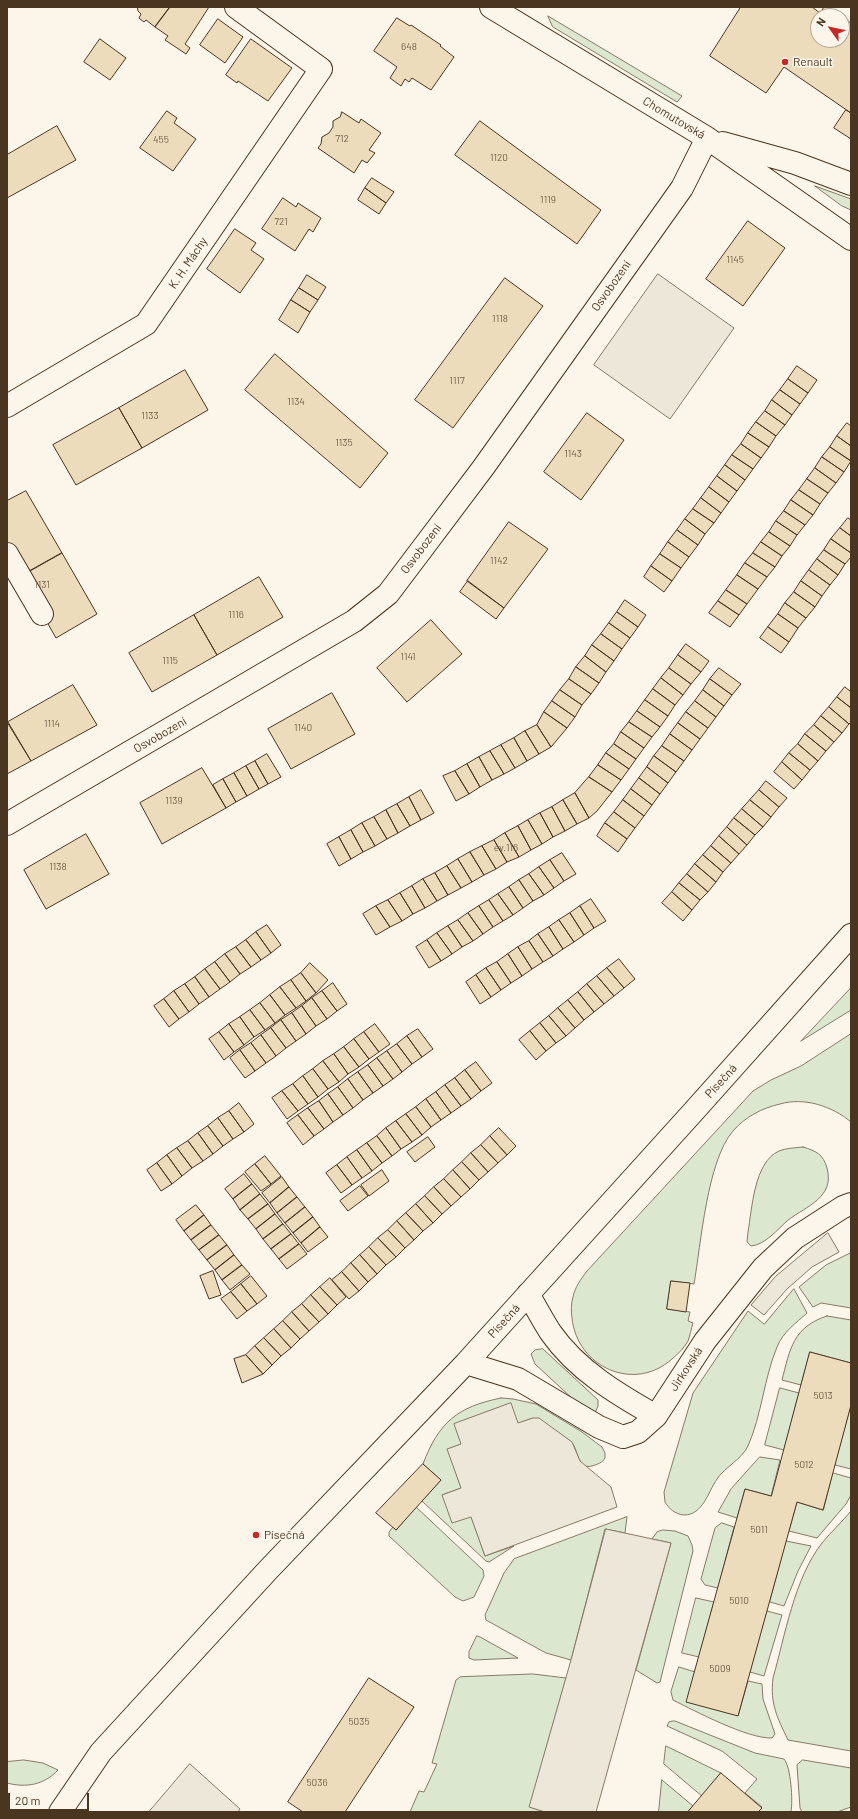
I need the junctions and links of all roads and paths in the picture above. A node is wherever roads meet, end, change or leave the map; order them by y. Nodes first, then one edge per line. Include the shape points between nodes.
1 (236, 7) edge
2 (491, 7) edge
3 (707, 138) junction
4 (851, 184) edge
5 (851, 239) edge
6 (7, 406) edge
7 (7, 554) edge
8 (42, 614) dead end
9 (7, 824) edge
10 (851, 935) edge
11 (851, 1204) edge
12 (528, 1294) junction
13 (466, 1363) junction
14 (656, 1416) junction
15 (60, 1812) edge

1 - 6 street, K. H. Máchy via 321,69 146,324
2 - 3 street, Chomutovská
3 - 4 street via 795,163
3 - 5 street, Chomutovská
3 - 9 street, Osvobození via 682,188 483,468 388,594 354,621
7 - 8 street
10 - 12 street, Písečná
11 - 14 street, Jirkovská via 795,1238 763,1268 705,1341
12 - 13 street, Písečná
12 - 14 street via 552,1334 584,1369 620,1396
13 - 14 street, Jirkovská via 518,1378 599,1427 623,1437 638,1432
13 - 15 street, Písečná via 268,1570 101,1752

